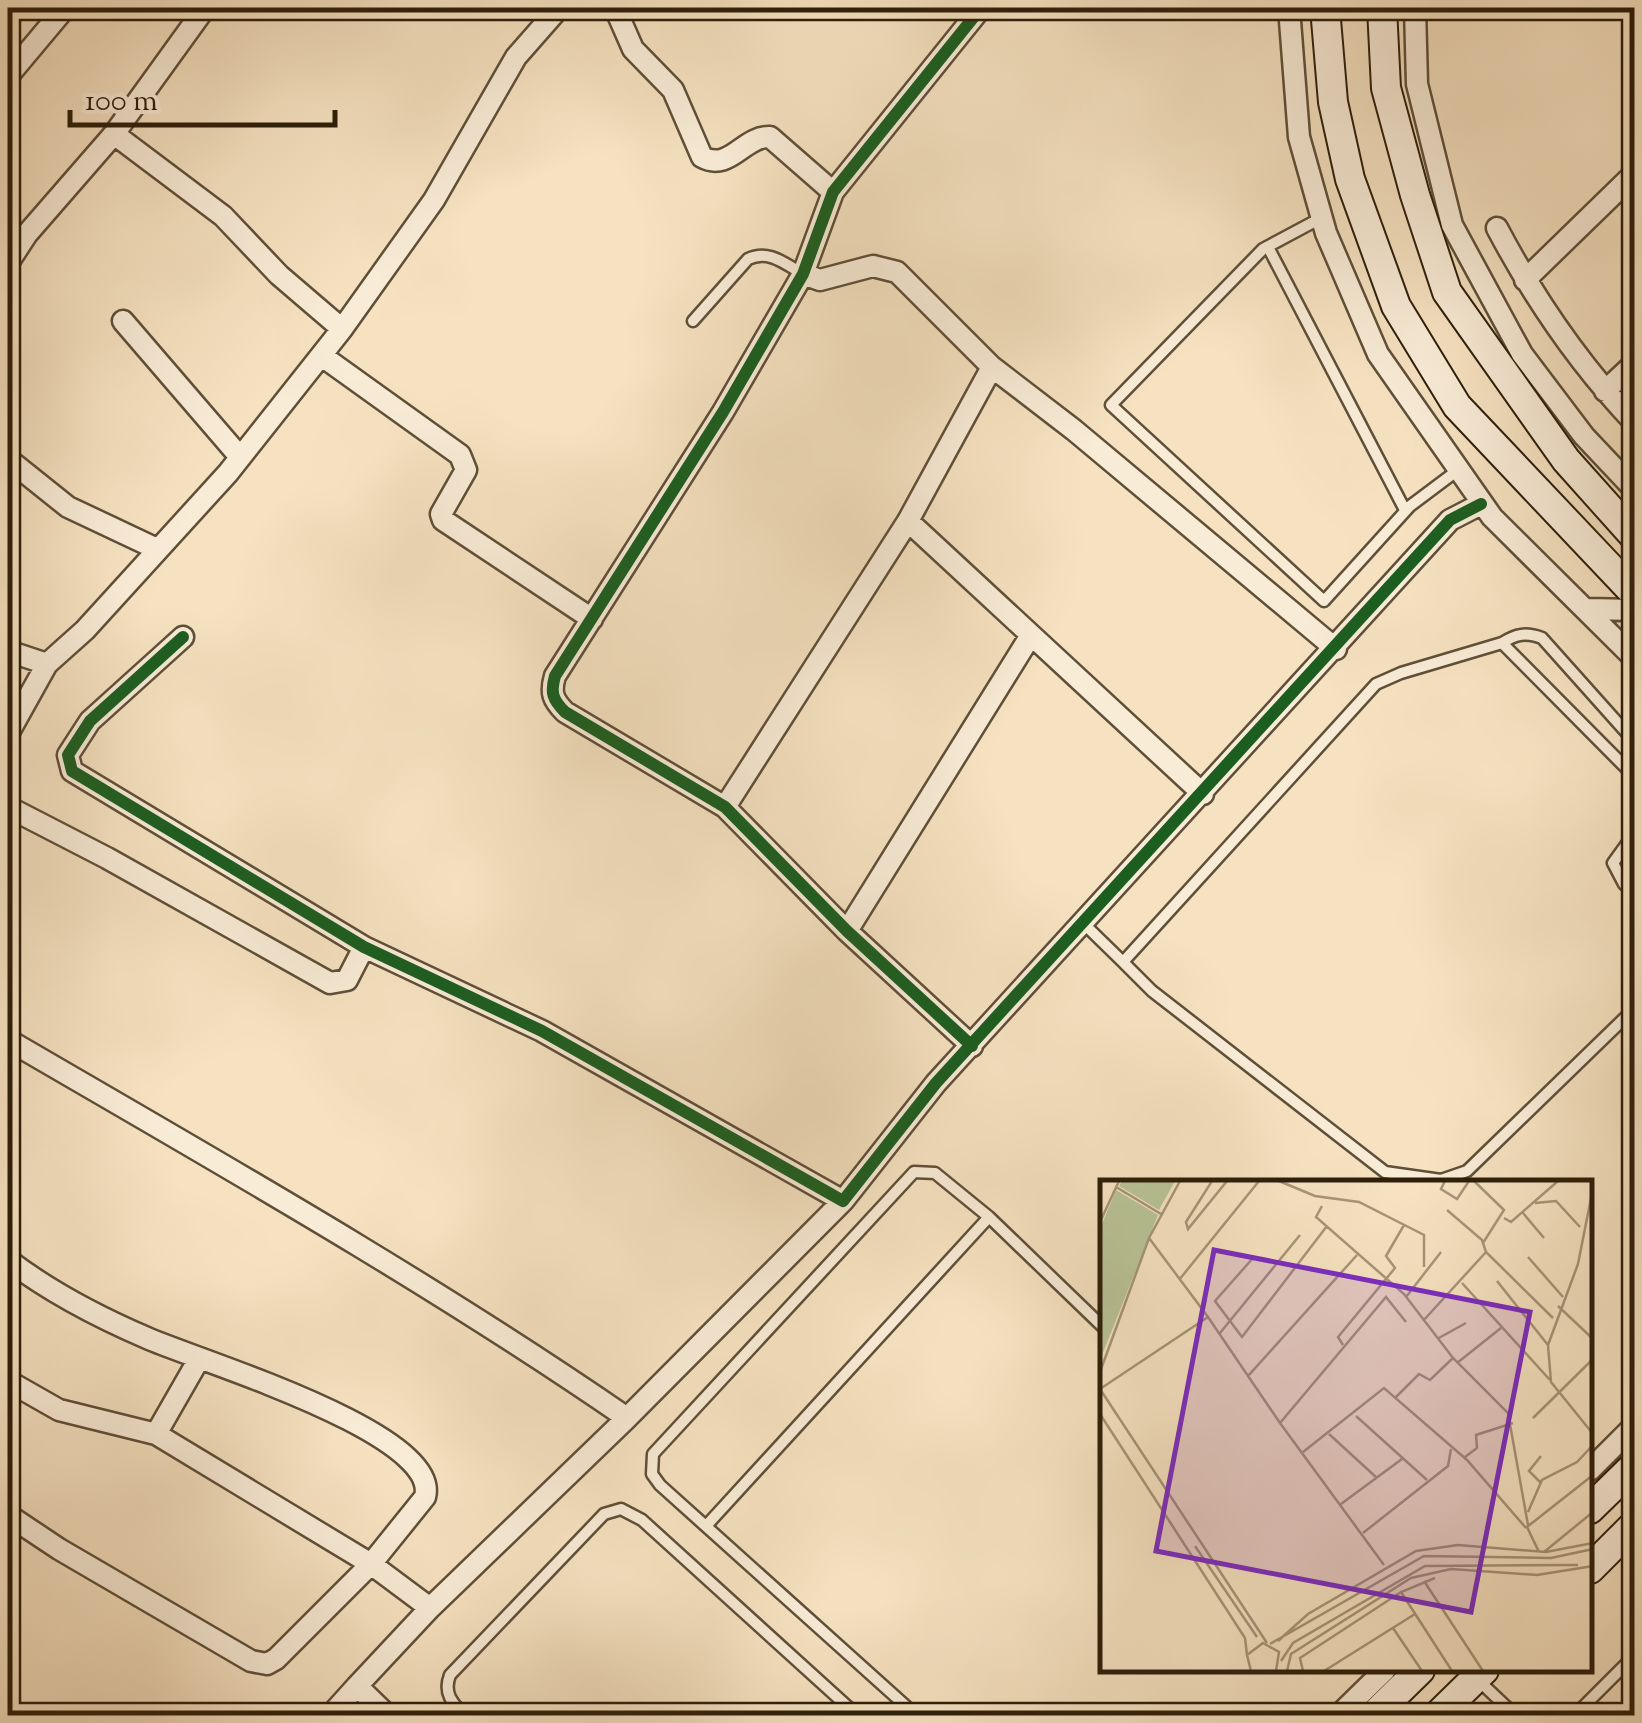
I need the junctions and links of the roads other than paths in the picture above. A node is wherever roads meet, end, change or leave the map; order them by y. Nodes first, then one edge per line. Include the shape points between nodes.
1 (65, 8) edge
2 (205, 8) edge
3 (558, 8) edge
4 (616, 8) edge
5 (981, 8) edge
6 (1289, 8) edge
7 (1324, 8) edge
8 (1382, 8) edge
9 (1415, 8) edge
10 (8, 76) edge
11 (114, 134) junction
12 (1634, 174) edge
13 (832, 192) junction
14 (1321, 218) junction
15 (1497, 228) dead end
16 (1268, 247) junction
17 (8, 263) edge
18 (803, 274) junction
19 (1526, 280) junction
20 (122, 321) dead end
21 (692, 321) dead end
22 (342, 329) junction
23 (322, 356) junction
24 (1634, 364) edge
25 (992, 367) junction
26 (1605, 391) junction
27 (1634, 422) edge
28 (240, 458) junction
29 (8, 459) edge
30 (1458, 470) junction
31 (1634, 489) edge
32 (1481, 504) junction
33 (1406, 510) junction
34 (908, 520) junction
35 (1634, 536) edge
36 (156, 549) junction
37 (1634, 593) edge
38 (1588, 609) junction
39 (1634, 610) edge
40 (592, 619) junction
41 (1031, 635) junction
42 (184, 637) dead end
43 (1502, 644) junction
44 (1336, 649) junction
45 (8, 651) edge
46 (1634, 658) edge
47 (48, 664) junction
48 (8, 734) edge
49 (1634, 740) edge
50 (1634, 776) edge
51 (1202, 794) junction
52 (8, 807) edge
53 (725, 807) junction
54 (1634, 834) edge
55 (1634, 894) edge
56 (1084, 923) junction
57 (848, 931) junction
58 (364, 947) junction
59 (1124, 962) junction
60 (1634, 1009) edge
61 (8, 1040) edge
62 (972, 1046) junction
63 (843, 1201) junction
64 (988, 1217) junction
65 (8, 1260) edge
66 (1100, 1324) edge
67 (199, 1359) junction
68 (8, 1380) edge
69 (627, 1418) junction
70 (1634, 1426) edge
71 (156, 1434) junction
72 (1634, 1466) edge
73 (1592, 1468) edge
74 (1592, 1507) edge
75 (8, 1515) edge
76 (706, 1526) junction
77 (1634, 1526) edge
78 (370, 1564) junction
79 (1592, 1567) edge
80 (430, 1608) junction
81 (1634, 1656) edge
82 (1382, 1673) edge
83 (1417, 1673) edge
84 (1480, 1674) edge
85 (357, 1686) junction
86 (330, 1716) edge
87 (388, 1716) edge
88 (465, 1716) edge
89 (858, 1716) edge
90 (917, 1716) edge
91 (1338, 1716) edge
92 (1373, 1716) edge
93 (1438, 1716) edge
94 (1516, 1716) edge
95 (1574, 1716) edge

1 - 10 street
2 - 11 street
3 - 22 street via 516,57 434,200
4 - 13 street via 633,49 673,90 702,157 725,160 754,139 770,137
5 - 13 street
6 - 14 street via 1299,138
7 - 37 street via 1350,180 1396,306 1457,406
8 - 35 street via 1386,88 1447,292 1566,460
9 - 31 street via 1417,84 1452,224 1522,354
11 - 17 street
11 - 22 street via 223,216
12 - 19 street
13 - 18 street
14 - 16 lane
14 - 30 street via 1378,354
15 - 19 street
16 - 33 lane
16 - 33 lane via 1110,405 1324,600
18 - 21 lane via 772,257 748,259
18 - 25 street via 820,280 873,266 897,272
18 - 40 street
19 - 26 street
20 - 28 street
22 - 23 street
23 - 28 street
23 - 40 street via 460,455 466,470 443,520
24 - 26 street
25 - 34 street
25 - 44 street
26 - 27 street
28 - 36 street
29 - 36 street via 68,506
30 - 32 street
30 - 33 lane
32 - 38 street
32 - 44 street via 1450,520
34 - 41 street
34 - 53 street
36 - 47 street
38 - 39 street
38 - 46 street
40 - 53 street via 554,676 554,701
41 - 51 street
41 - 57 street
42 - 58 street via 90,721 68,755 72,772
43 - 49 lane via 1514,635 1542,638
43 - 50 lane
43 - 59 lane via 1376,684
44 - 51 street
45 - 47 street
47 - 48 street
51 - 56 street
52 - 58 street via 330,983 347,980
53 - 57 street
54 - 55 lane via 1614,863
56 - 59 lane
56 - 62 street
57 - 62 street
58 - 63 street via 542,1031
59 - 60 lane via 1152,991 1385,1172 1441,1180 1467,1171
61 - 69 street via 541,1359
62 - 63 street
63 - 69 street
64 - 66 lane
64 - 76 lane
64 - 76 lane via 935,1173 923,1170 905,1179 654,1454 652,1474
65 - 67 street via 108,1320
67 - 71 street
67 - 78 street via 373,1430 426,1477 426,1497
68 - 71 street via 59,1410
69 - 80 street
70 - 73 street
71 - 78 street
72 - 74 street
75 - 78 street via 259,1664 276,1659
76 - 90 lane
77 - 79 street
78 - 80 street
80 - 85 street
81 - 95 lane
82 - 91 street
83 - 92 street
84 - 93 street
84 - 94 lane
85 - 86 street
85 - 87 street
88 - 89 lane via 448,1695 450,1675 604,1514 621,1509 642,1520

